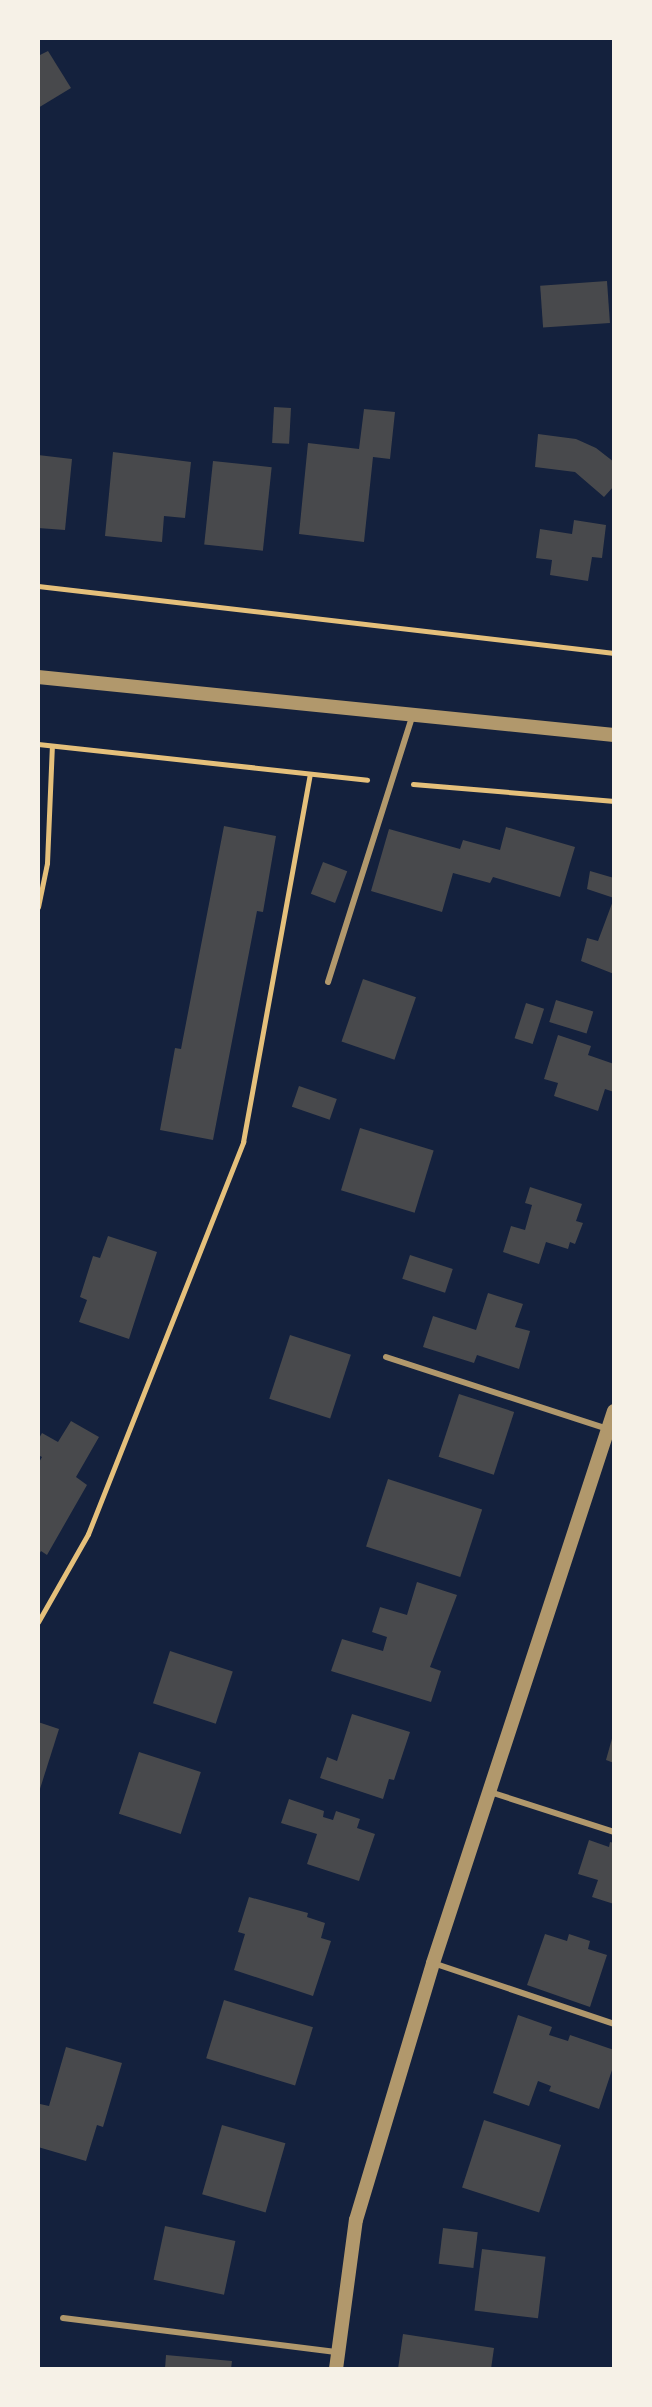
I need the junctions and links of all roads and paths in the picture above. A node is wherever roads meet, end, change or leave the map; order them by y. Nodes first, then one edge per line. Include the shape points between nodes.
1 (38, 586) edge
2 (614, 653) edge
3 (38, 677) edge
4 (413, 713) junction
5 (614, 735) edge
6 (38, 744) edge
7 (52, 746) junction
8 (310, 774) junction
9 (392, 782) junction
10 (614, 801) edge
11 (38, 907) edge
12 (328, 982) dead end
13 (386, 1357) dead end
14 (614, 1411) edge
15 (608, 1430) junction
16 (38, 1622) edge
17 (490, 1792) junction
18 (614, 1832) edge
19 (433, 1963) junction
20 (614, 2024) edge
21 (63, 2318) dead end
22 (336, 2352) junction
23 (336, 2369) edge

1 - 2 path
3 - 4 street
4 - 5 street
4 - 9 lane
6 - 7 path
7 - 8 path
7 - 11 path via 47,863
8 - 9 path
8 - 16 path via 243,1142 88,1534
9 - 10 path
9 - 12 lane
13 - 15 lane
14 - 15 street
15 - 17 street
17 - 18 lane
17 - 19 street
19 - 20 lane
19 - 22 street via 356,2220
21 - 22 lane
22 - 23 street

